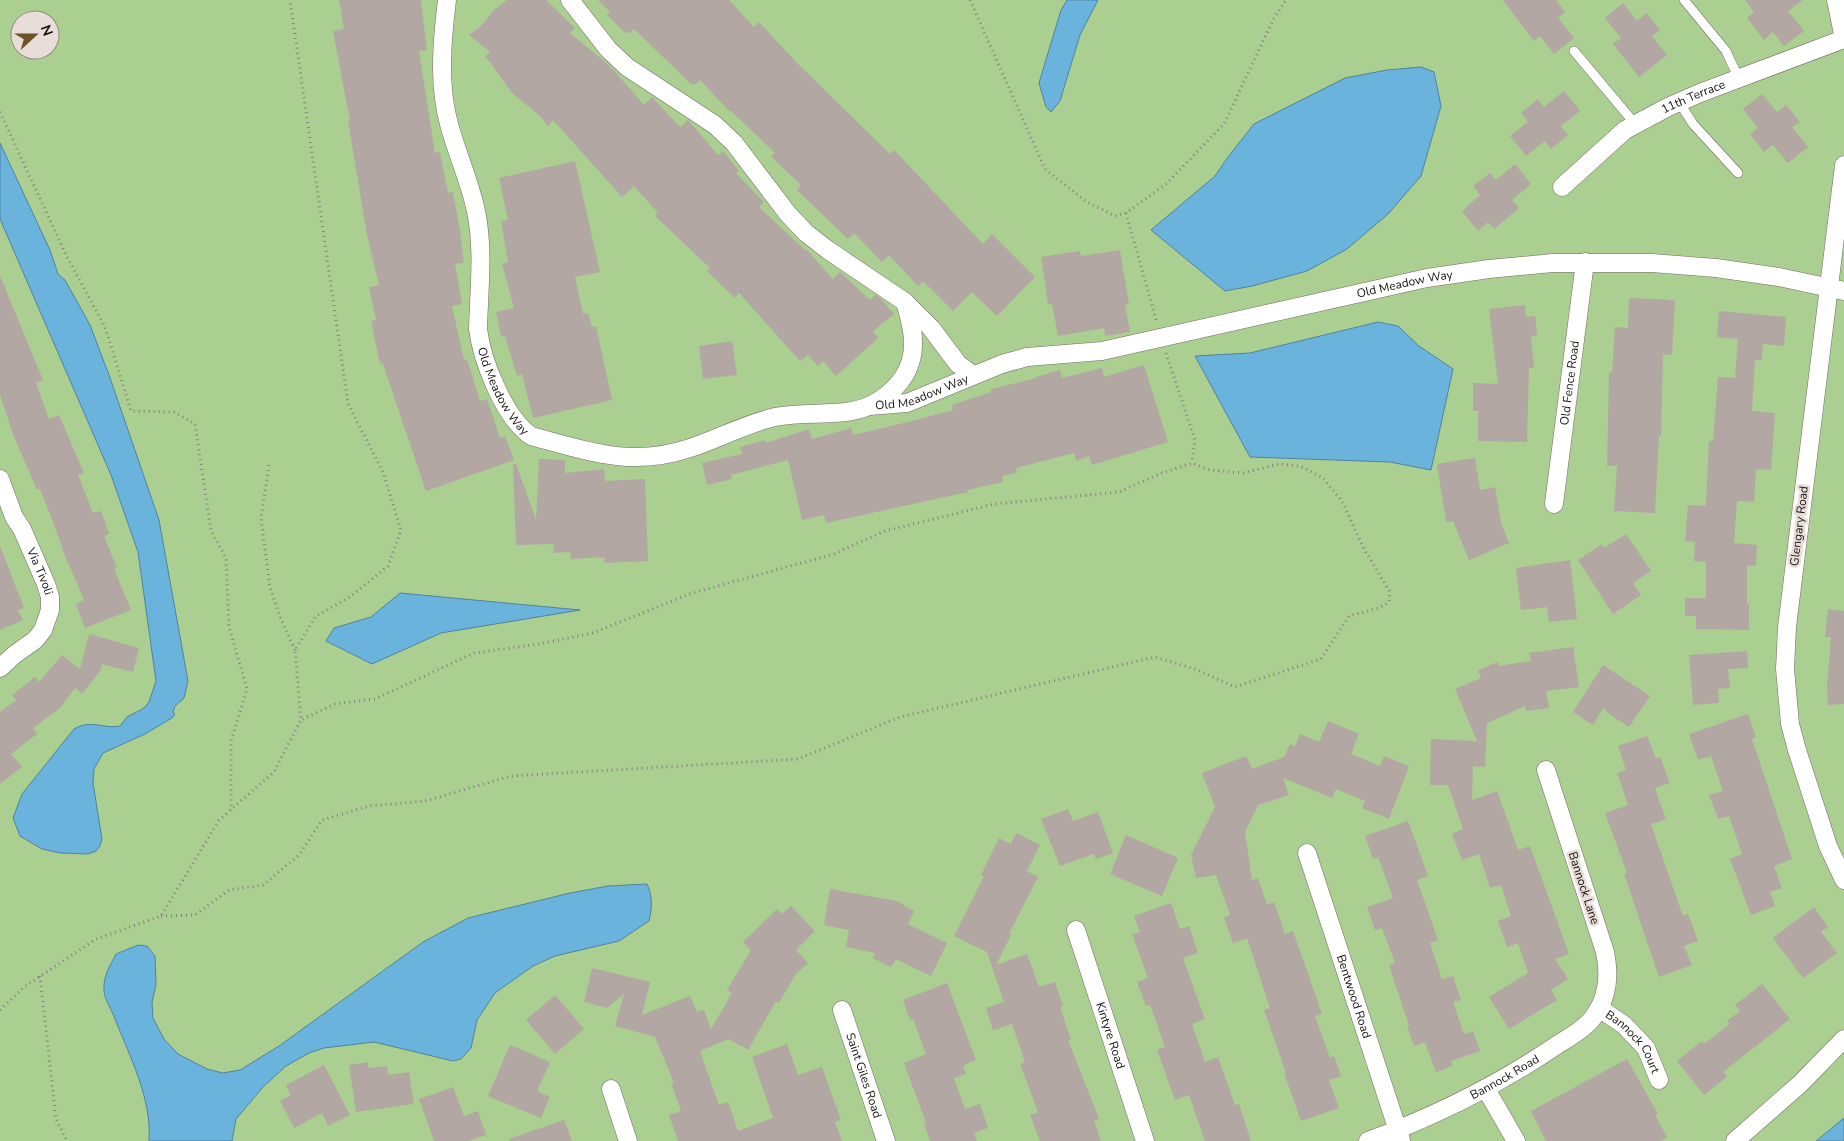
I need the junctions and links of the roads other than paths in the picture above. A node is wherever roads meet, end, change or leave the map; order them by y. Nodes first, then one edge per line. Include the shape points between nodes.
1 (446, 0) edge
2 (570, 0) edge
3 (1684, 0) edge
4 (1836, 0) edge
5 (1844, 39) edge
6 (1574, 51) dead end
7 (1739, 79) junction
8 (1679, 102) junction
9 (1636, 125) junction
10 (1844, 165) edge
11 (1738, 173) dead end
12 (1562, 186) dead end
13 (1584, 262) junction
14 (1836, 289) edge
15 (906, 302) junction
16 (973, 375) junction
17 (869, 406) junction
18 (0, 479) edge
19 (1554, 504) dead end
20 (7, 514) edge
21 (0, 668) edge
22 (1546, 770) dead end
23 (1307, 853) dead end
24 (1844, 880) edge
25 (1076, 930) dead end
26 (1599, 1008) junction
27 (842, 1010) dead end
28 (1844, 1039) edge
29 (1658, 1080) dead end
30 (611, 1089) dead end
31 (1486, 1089) junction
32 (1400, 1136) edge
33 (628, 1141) edge
34 (886, 1141) edge
35 (1145, 1141) edge
36 (1368, 1141) edge
37 (1516, 1141) edge
38 (1735, 1141) edge

1 - 17 street, Old Meadow Way via 444,98 476,212 480,238 480,342 488,369 520,428 530,436 606,456 639,458 690,448 751,423 777,417 848,412
2 - 15 street, Old Meadow Way via 608,49 627,67 715,125 734,143 806,233
3 - 7 lane via 1726,51
4 - 5 street
5 - 7 street, 11th Terrace
6 - 9 lane
7 - 8 street, 11th Terrace
8 - 9 street, 11th Terrace
8 - 11 lane via 1692,124
9 - 12 street, 11th Terrace via 1625,130
10 - 14 street, Glengary Road
13 - 14 street, Old Meadow Way via 1716,268
13 - 16 street, Old Meadow Way via 1489,269 1427,278 1102,351 1027,357
13 - 19 street, Old Fence Road
14 - 24 street, Glengary Road via 1786,627 1785,669 1788,710 1797,750 1828,846
15 - 16 street, Old Meadow Way via 958,364
15 - 17 street, Old Meadow Way via 914,346 908,370 902,382 888,395
16 - 17 street, Old Meadow Way via 907,403
18 - 20 street, Via Tivoli
20 - 21 street, Via Tivoli via 22,530 46,584 50,610 43,630 35,640
22 - 26 street, Bannock Lane via 1605,952 1607,990
23 - 32 street, Bentwood Road
25 - 35 street, Kintyre Road
26 - 29 street, Bannock Court via 1624,1025 1646,1048
26 - 31 street, Bannock Road via 1581,1029
27 - 34 street, Saint Giles Road
28 - 38 street via 1800,1084
30 - 33 street
31 - 32 street, Bannock Road
31 - 37 street
32 - 36 street

